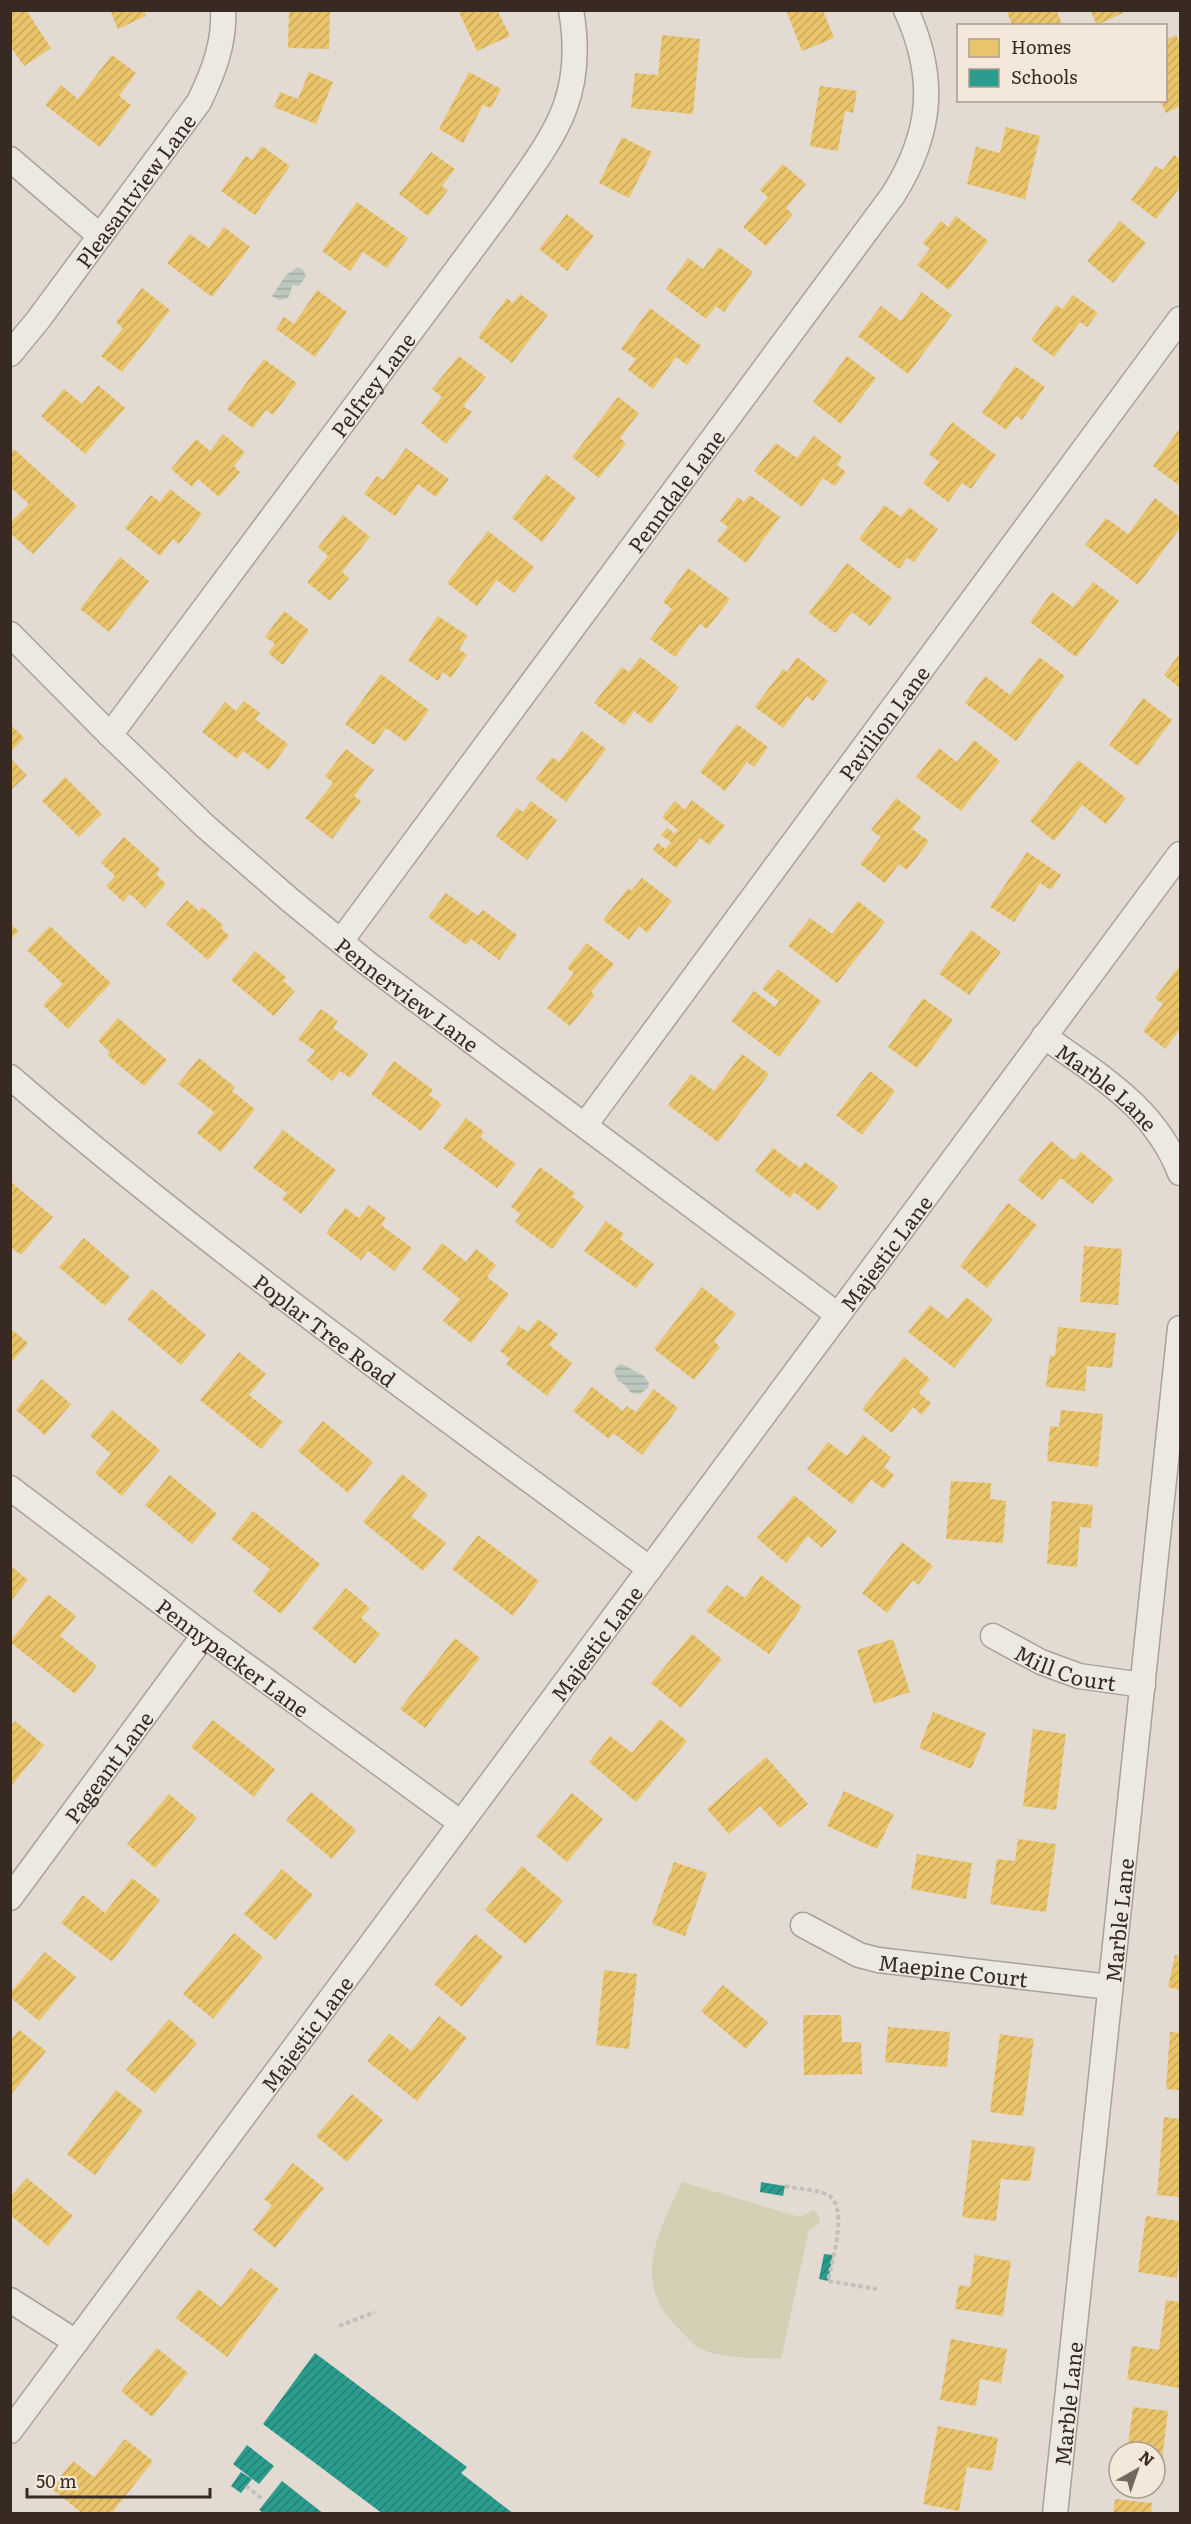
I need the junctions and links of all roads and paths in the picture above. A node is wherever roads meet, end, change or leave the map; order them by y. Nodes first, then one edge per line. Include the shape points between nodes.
1 (223, 10) edge
2 (571, 10) edge
3 (906, 10) edge
4 (10, 159) edge
5 (100, 236) junction
6 (1180, 319) edge
7 (10, 354) edge
8 (10, 634) edge
9 (110, 735) junction
10 (1180, 854) edge
11 (341, 941) junction
12 (1044, 1036) junction
13 (10, 1077) edge
14 (585, 1125) junction
15 (1180, 1173) edge
16 (838, 1315) junction
17 (1180, 1328) edge
18 (10, 1488) edge
19 (650, 1569) junction
20 (204, 1635) junction
21 (993, 1636) dead end
22 (1143, 1685) junction
23 (461, 1823) junction
24 (10, 1898) edge
25 (803, 1925) dead end
26 (1110, 1987) junction
27 (785, 2186) dead end
28 (877, 2289) dead end
29 (10, 2300) edge
30 (375, 2312) dead end
31 (339, 2326) dead end
32 (76, 2342) junction
33 (10, 2431) edge
34 (246, 2487) dead end
35 (261, 2498) dead end
36 (1054, 2514) edge

1 - 5 street, Pleasantview Lane via 220,47 199,102
2 - 9 street, Pelfrey Lane via 576,64 572,89 553,137
3 - 11 street, Penndale Lane via 923,58 927,88 919,145 908,171
4 - 5 street
5 - 7 street, Pleasantview Lane
6 - 14 street, Pavilion Lane
8 - 9 street, Pennerview Lane
9 - 11 street, Pennerview Lane via 206,827
10 - 12 street, Majestic Lane
11 - 14 street, Pennerview Lane
12 - 15 street, Marble Lane via 1142,1111 1159,1131
12 - 16 street, Majestic Lane
13 - 19 street, Poplar Tree Road via 254,1276
14 - 16 street, Pennerview Lane
16 - 19 street, Majestic Lane
17 - 22 street, Marble Lane
18 - 20 street, Pennypacker Lane
19 - 23 street, Majestic Lane
20 - 23 street, Pennypacker Lane
20 - 24 street, Pageant Lane
21 - 22 street, Mill Court via 1041,1662 1079,1676
22 - 26 street, Marble Lane
23 - 32 street, Majestic Lane
25 - 26 street, Maepine Court via 859,1955 878,1960
26 - 36 street, Marble Lane
27 - 28 path via 828,2194 837,2204 840,2215 828,2281
29 - 32 street
30 - 31 path
32 - 33 street, Majestic Lane
34 - 35 path

